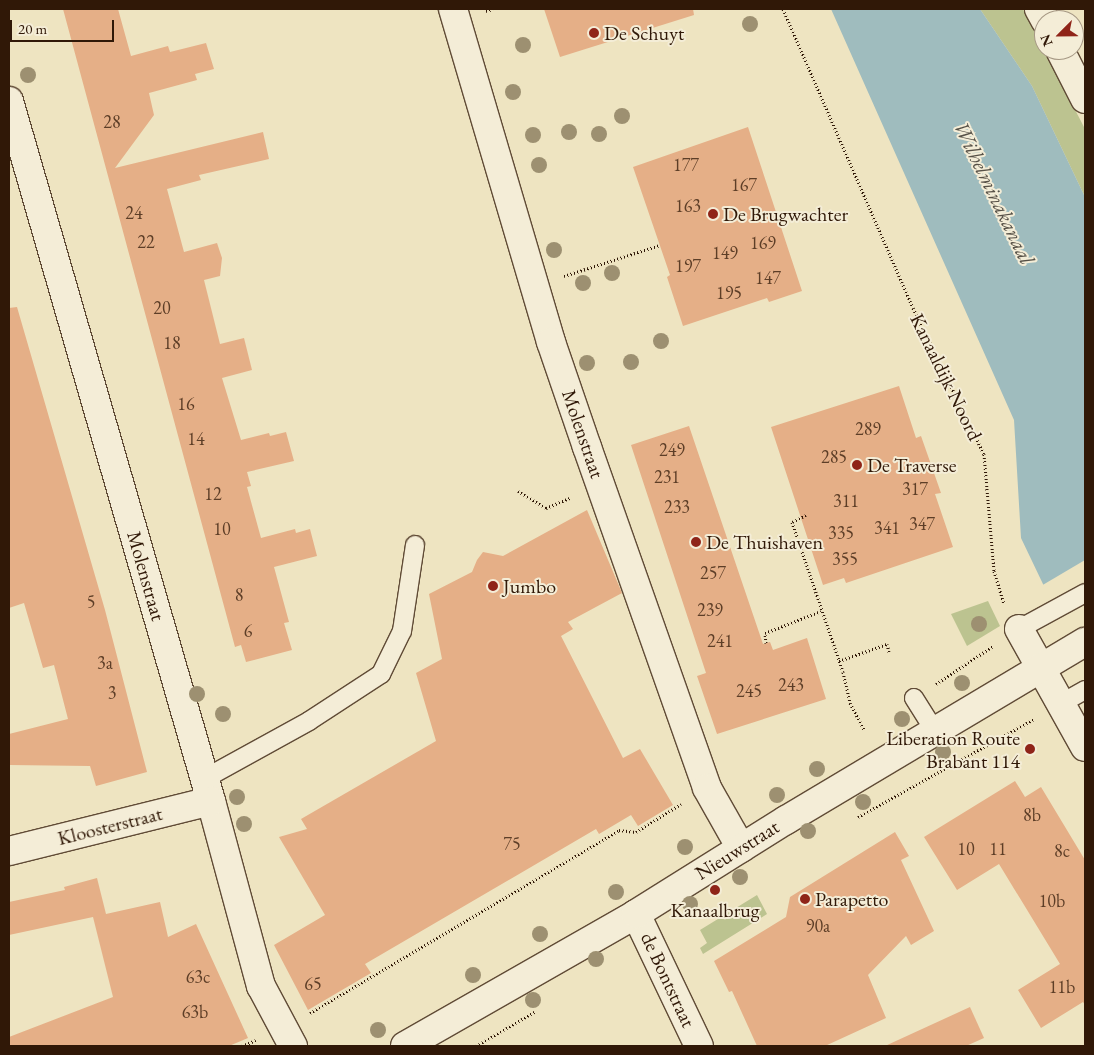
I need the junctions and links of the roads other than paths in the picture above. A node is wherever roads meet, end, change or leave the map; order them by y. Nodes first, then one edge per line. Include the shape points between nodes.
1 (453, 9) edge
2 (1065, 60) edge
3 (1085, 99) edge
4 (9, 101) edge
5 (415, 544) dead end
6 (1085, 593) edge
7 (1019, 629) joint
8 (1077, 647) edge
9 (1040, 670) junction
10 (1085, 690) edge
11 (914, 698) road end
12 (1060, 704) junction
13 (936, 733) junction
14 (1085, 747) edge
15 (208, 790) junction
16 (741, 848) junction
17 (9, 851) edge
18 (636, 914) junction
19 (288, 1037) edge
20 (405, 1046) edge
21 (699, 1046) edge

1 - 16 street, Molenstraat via 552,342 600,485 707,788
2 - 3 street
4 - 15 street, Molenstraat
5 - 15 lane via 402,632 381,674
6 - 7 lane
7 - 9 street
8 - 9 street, Nieuwstraat
9 - 12 street
9 - 13 street, Nieuwstraat
10 - 12 lane
11 - 13 lane
12 - 14 street
13 - 16 street, Nieuwstraat
15 - 17 street, Kloosterstraat
15 - 19 street, Molenstraat via 261,986
16 - 18 street, Nieuwstraat
18 - 20 street, Nieuwstraat
18 - 21 street, de Bontstraat

